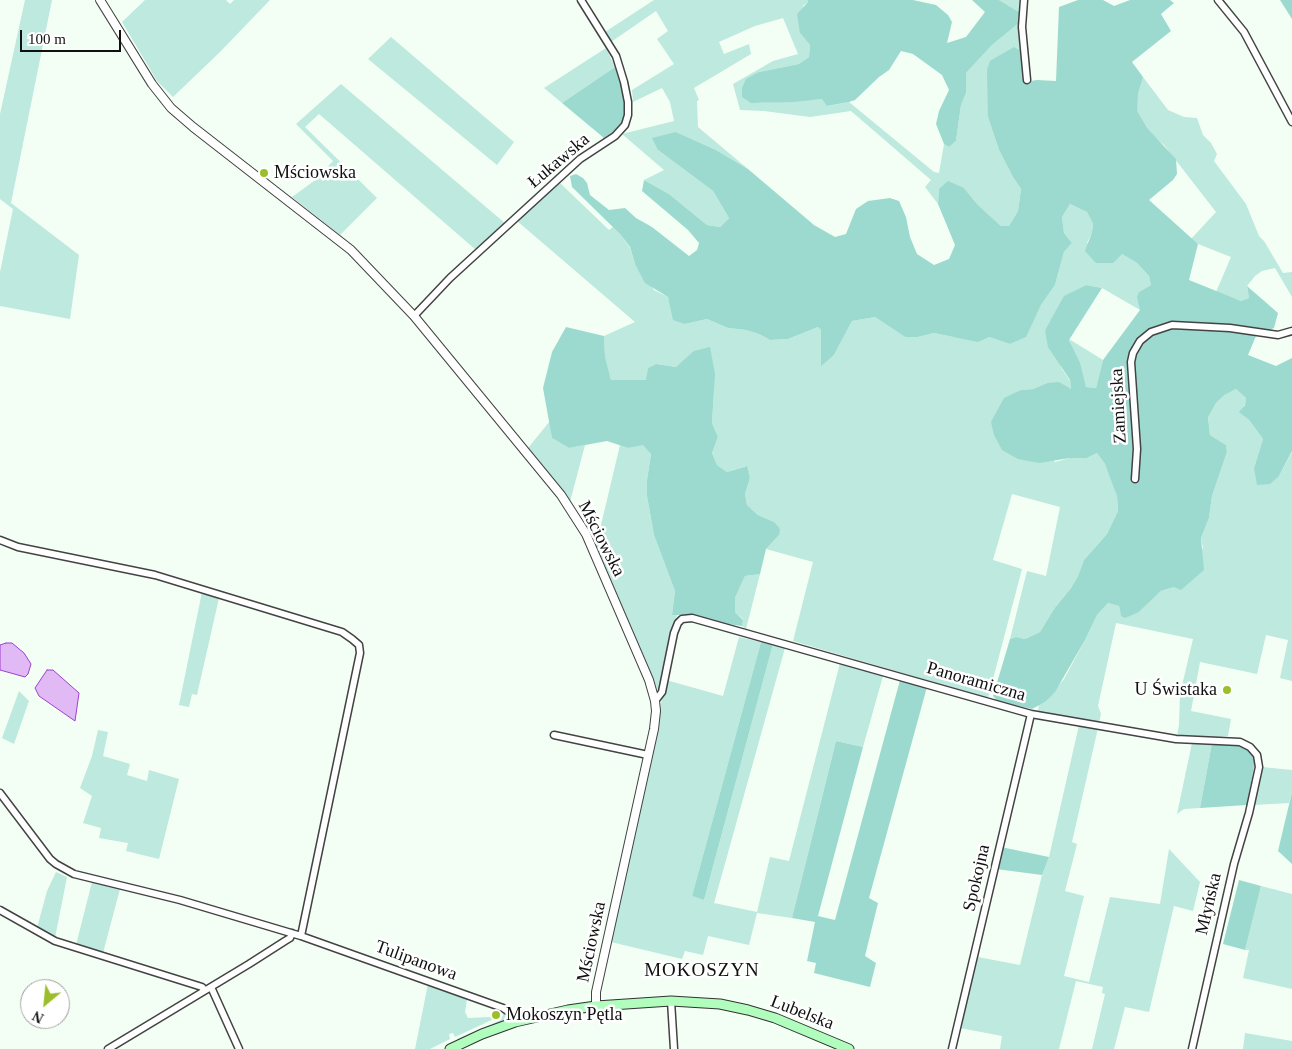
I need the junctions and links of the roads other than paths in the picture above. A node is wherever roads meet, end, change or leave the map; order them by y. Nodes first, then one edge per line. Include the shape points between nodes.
1 (100, 0) edge
2 (581, 0) edge
3 (1024, 0) edge
4 (1218, 0) edge
5 (1027, 80) dead end
6 (1292, 122) edge
7 (414, 316) junction
8 (1292, 330) edge
9 (1135, 479) dead end
10 (0, 540) edge
11 (655, 701) junction
12 (1031, 714) junction
13 (554, 735) dead end
14 (648, 755) junction
15 (1259, 767) joint
16 (0, 793) edge
17 (0, 910) edge
18 (292, 933) junction
19 (301, 936) junction
20 (208, 988) junction
21 (670, 1001) junction
22 (596, 1006) junction
23 (514, 1022) junction
24 (108, 1049) edge
25 (239, 1049) edge
26 (450, 1049) edge
27 (674, 1049) edge
28 (849, 1049) edge
29 (952, 1049) edge
30 (1192, 1049) edge

1 - 7 street, Mściowska via 152,84 171,108 351,250
2 - 7 street, Łukawska via 616,56 628,102 625,125 580,159 450,278
3 - 5 street via 1022,27
4 - 6 street via 1244,32
7 - 11 street, Mściowska via 574,513 649,680
8 - 9 street, Zamiejska via 1278,335 1172,325 1151,332 1140,341 1131,362 1137,449
10 - 19 street via 18,547 155,576 342,632 358,645 360,653
11 - 12 street, Panoramiczna via 662,692 678,623 692,618
11 - 14 street, Mściowska via 656,719
12 - 15 street, Panoramiczna via 1176,739 1240,742 1254,750
12 - 29 street, Spokojna
13 - 14 street
14 - 22 street, Mściowska via 596,992
15 - 30 street, Młyńska
16 - 18 street, Tulipanowa via 50,859 65,870
17 - 20 street via 55,942
18 - 19 street, Tulipanowa
18 - 20 street via 285,942
19 - 23 street, Tulipanowa via 502,1008 509,1012
20 - 24 street
20 - 25 street
21 - 22 main road, Lubelska
21 - 27 street
21 - 28 main road, Lubelska via 720,1004 759,1013
22 - 23 main road, Lubelska
23 - 26 main road, Lubelska

